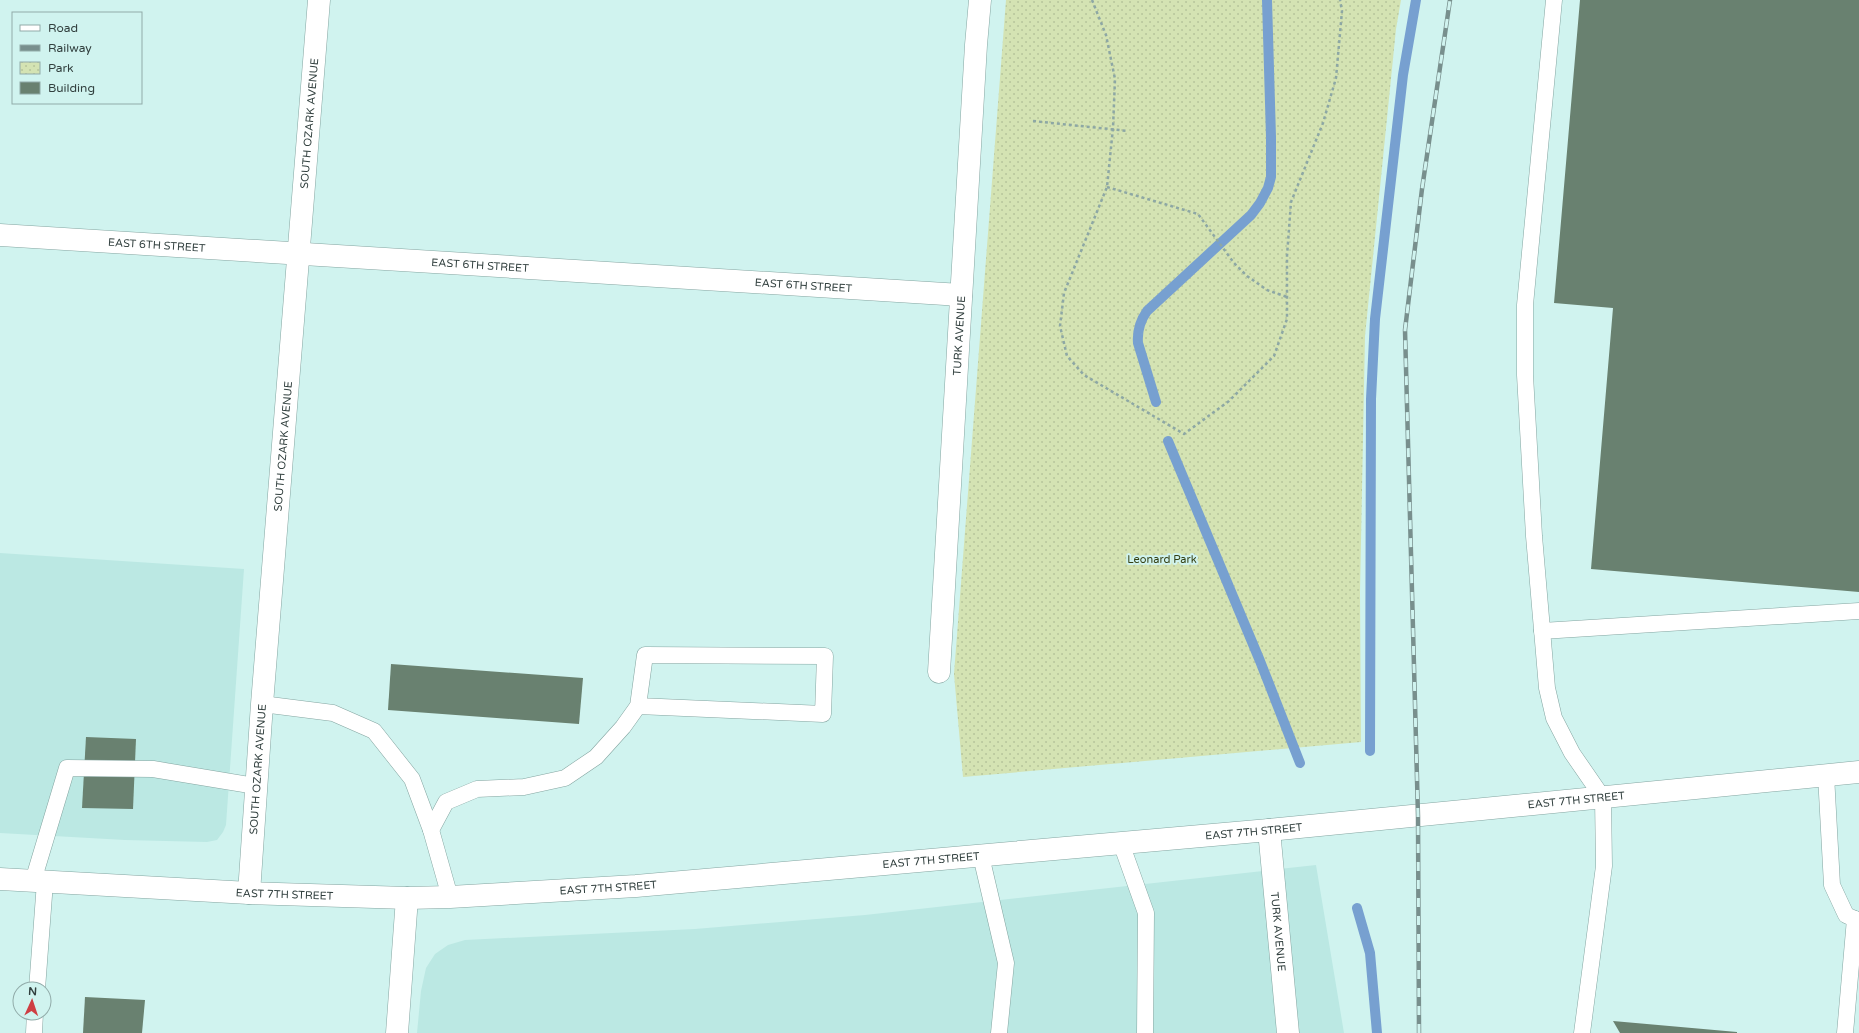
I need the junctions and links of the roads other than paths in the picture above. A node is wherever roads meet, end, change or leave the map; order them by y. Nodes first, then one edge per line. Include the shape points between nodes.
1 (320, 0) edge
2 (980, 0) edge
3 (1554, 0) edge
4 (0, 235) edge
5 (298, 253) junction
6 (961, 295) junction
7 (1859, 611) edge
8 (1542, 631) junction
9 (939, 672) dead end
10 (262, 704) junction
11 (638, 706) junction
12 (1859, 772) edge
13 (1826, 775) junction
14 (256, 786) junction
15 (1603, 798) junction
16 (431, 830) junction
17 (1269, 830) junction
18 (1121, 843) junction
19 (981, 856) junction
20 (0, 880) edge
21 (39, 882) junction
22 (249, 893) junction
23 (450, 897) junction
24 (407, 898) junction
25 (1857, 920) edge
26 (37, 981) edge
27 (35, 1021) edge
28 (34, 1033) edge
29 (397, 1033) edge
30 (999, 1033) edge
31 (1145, 1033) edge
32 (1288, 1033) edge
33 (1582, 1033) edge
34 (1845, 1033) edge

1 - 5 street, SOUTH OZARK AVENUE
2 - 6 street, TURK AVENUE
3 - 8 lane via 1525,305 1526,390
4 - 5 street, EAST 6TH STREET
5 - 6 street, EAST 6TH STREET
5 - 10 street, SOUTH OZARK AVENUE
6 - 9 street, TURK AVENUE
7 - 8 lane
8 - 15 lane via 1547,688 1554,718 1572,754
10 - 14 street, SOUTH OZARK AVENUE
10 - 16 lane via 333,713 374,731 412,779
11 - 11 lane via 645,655 825,656 823,714
11 - 16 lane via 596,757 565,778 524,787 477,789 446,802
12 - 13 street, EAST 7TH STREET
13 - 15 street, EAST 7TH STREET
13 - 25 lane via 1832,885 1846,915
14 - 21 lane via 153,769 67,768
14 - 22 street, SOUTH OZARK AVENUE
15 - 17 street, EAST 7TH STREET
15 - 33 lane via 1604,866
16 - 23 lane
17 - 18 street, EAST 7TH STREET
17 - 32 street, TURK AVENUE
18 - 19 street, EAST 7TH STREET
18 - 31 lane via 1146,913
19 - 23 street, EAST 7TH STREET via 636,886
19 - 30 lane via 1006,963
20 - 21 street, EAST 7TH STREET
21 - 22 street, EAST 7TH STREET
21 - 26 lane
22 - 24 street, EAST 7TH STREET
23 - 24 street, EAST 7TH STREET
24 - 29 street
25 - 34 lane
27 - 28 lane

